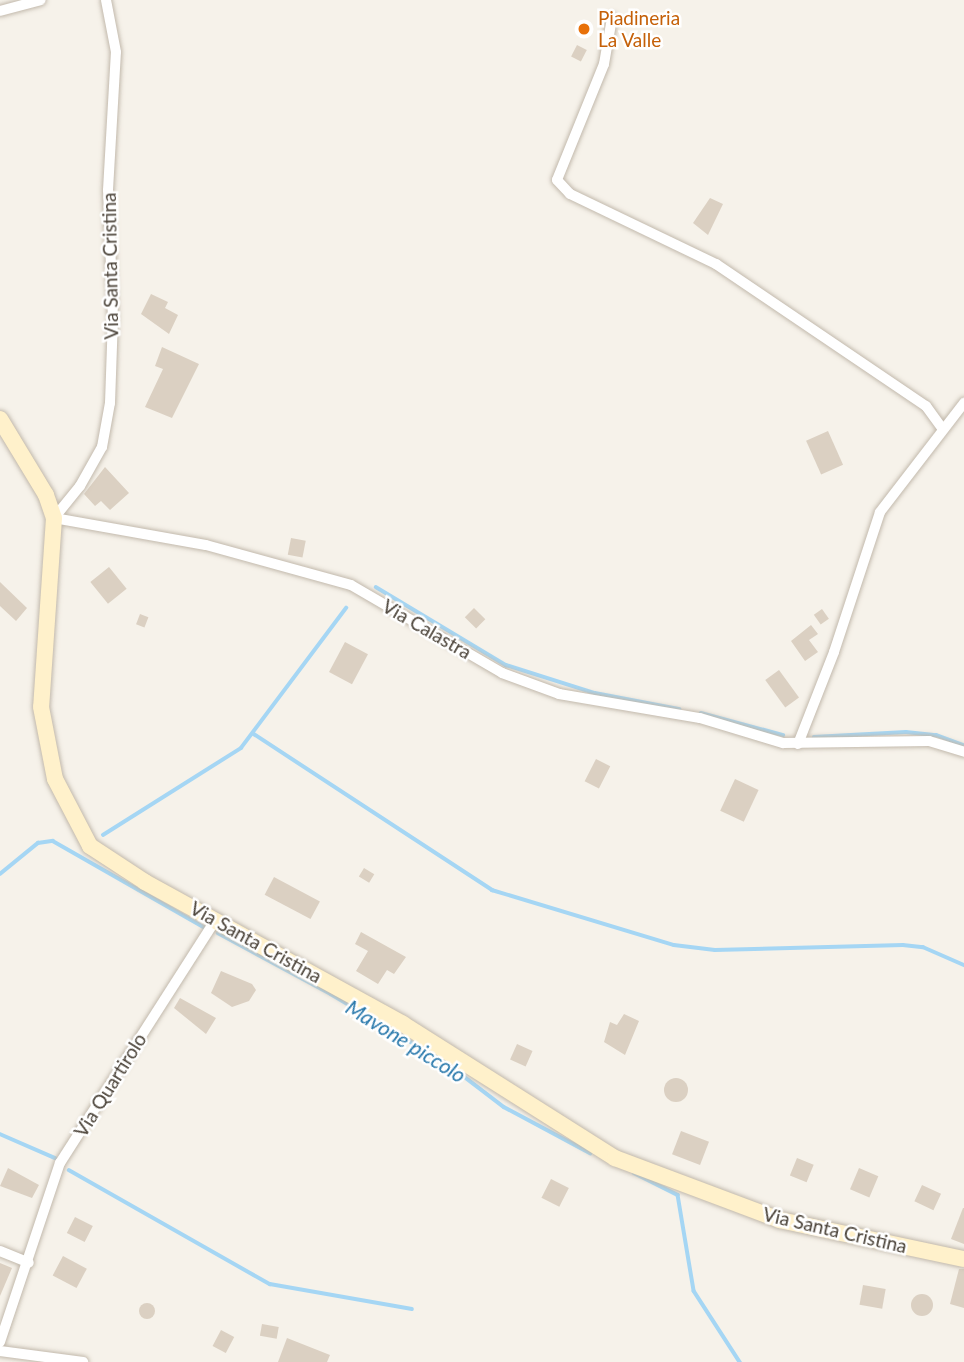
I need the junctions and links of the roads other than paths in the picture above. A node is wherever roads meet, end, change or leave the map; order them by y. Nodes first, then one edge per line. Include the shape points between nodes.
1 (41, 0) edge
2 (106, 0) edge
3 (0, 11) edge
4 (612, 18) dead end
5 (964, 403) edge
6 (0, 419) edge
7 (942, 428) junction
8 (54, 517) junction
9 (798, 744) junction
10 (964, 752) edge
11 (216, 919) junction
12 (0, 1251) edge
13 (964, 1259) edge
14 (29, 1263) junction
15 (0, 1342) edge
16 (0, 1351) edge
17 (83, 1362) edge

1 - 3 street
2 - 8 street, Via Santa Cristina via 116,52 108,190 113,319 110,403 102,447 80,486
4 - 7 street via 604,64 557,180 570,194 716,264 926,406
5 - 7 street
6 - 8 street, Via Santa Cristina via 46,495
7 - 9 street via 880,512
8 - 9 street, Via Calastra via 206,545 351,585 502,673 559,694 700,718
8 - 11 street, Via Santa Cristina via 41,707 55,779 90,846
9 - 10 street, Via Calastra via 929,741
11 - 13 street, Via Santa Cristina via 403,1024 615,1158 780,1220
11 - 14 street, Via Quartirolo via 60,1163
12 - 14 street
14 - 15 street, Via Quartirolo
16 - 17 street

